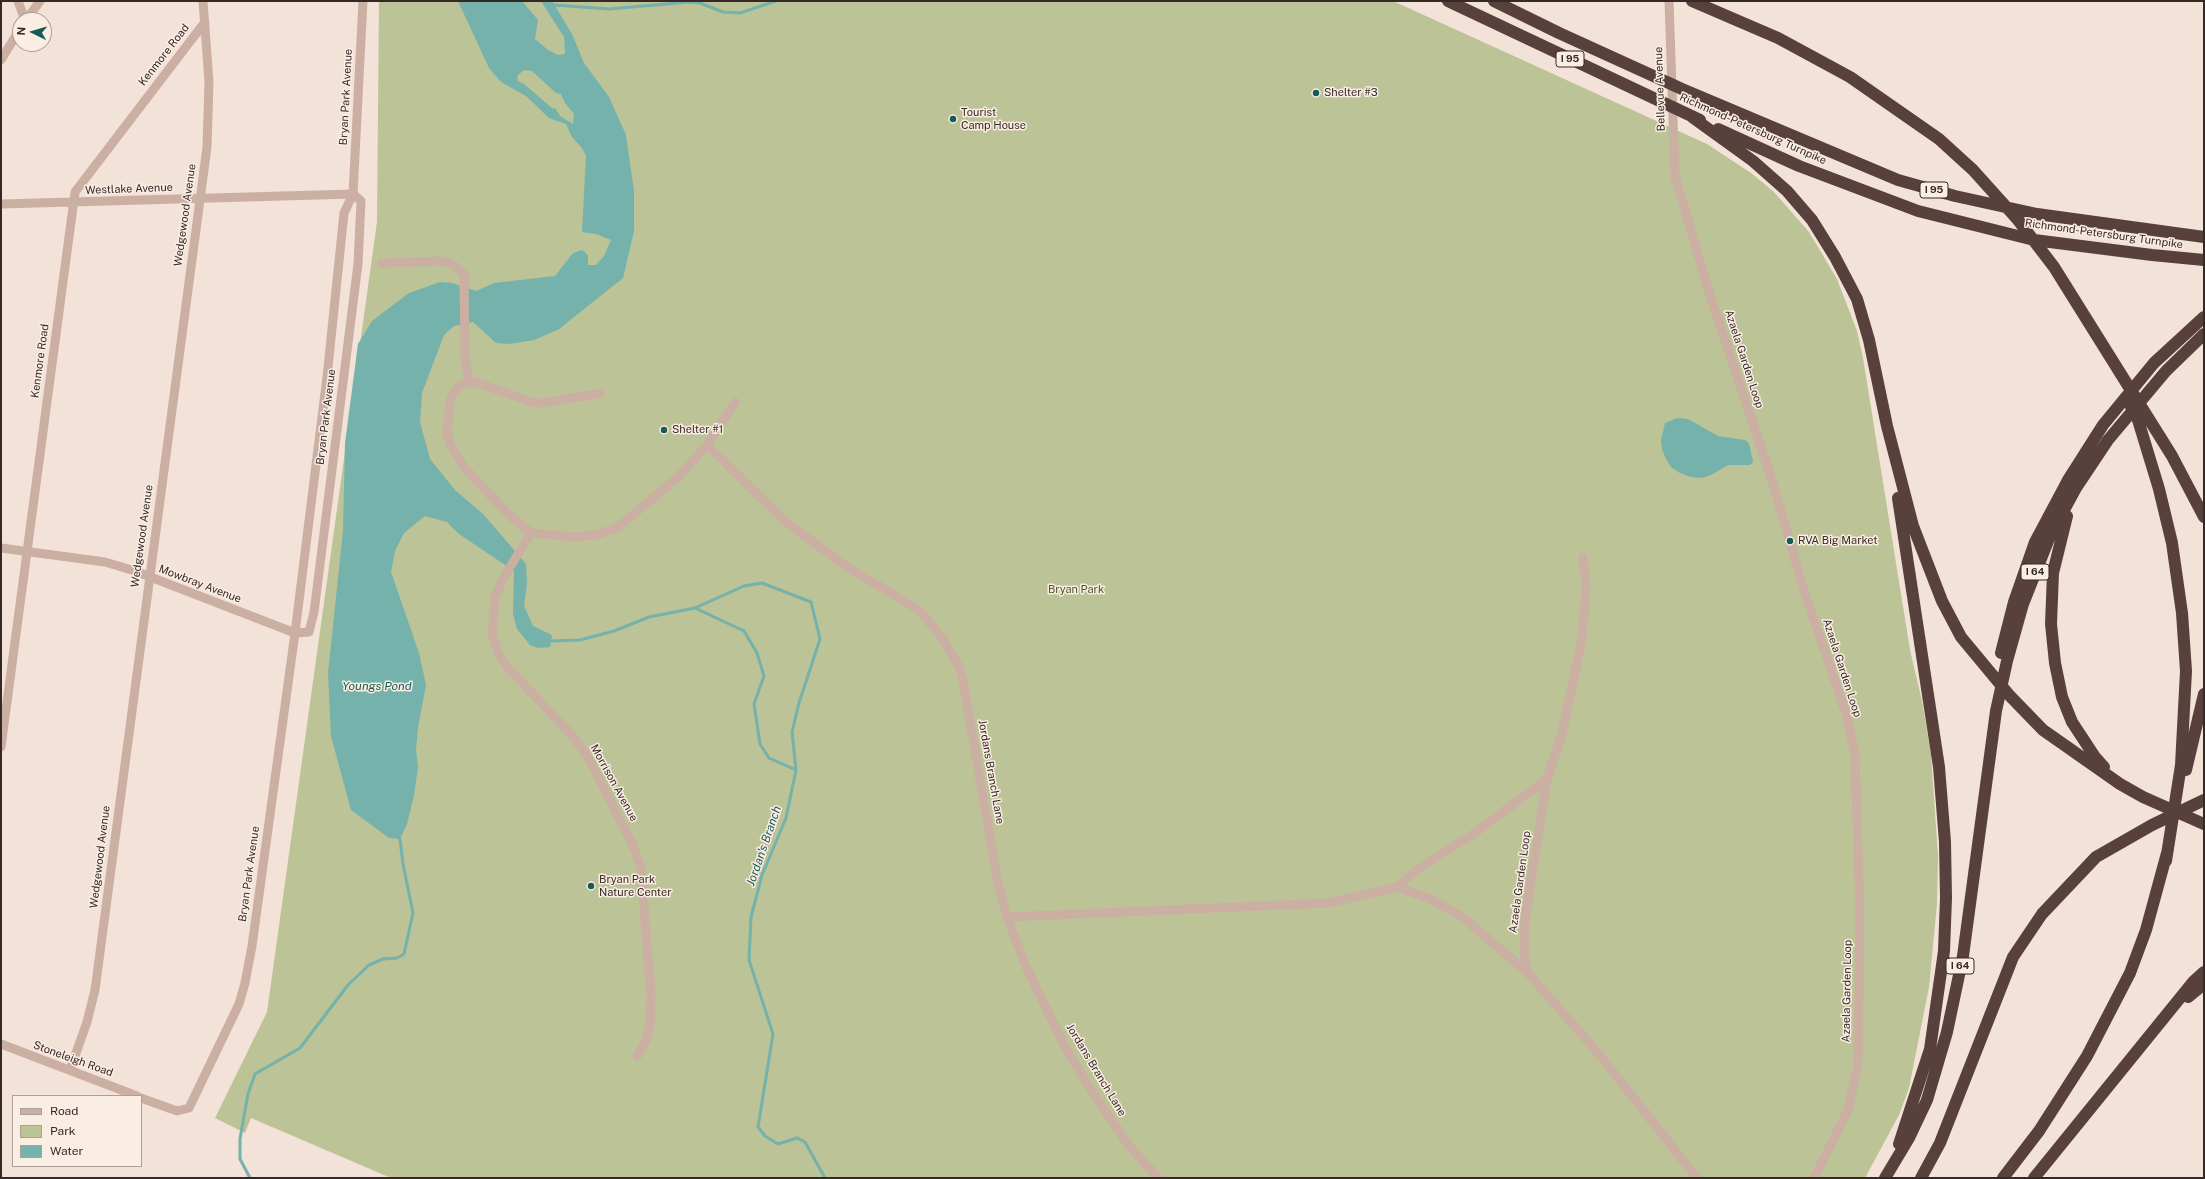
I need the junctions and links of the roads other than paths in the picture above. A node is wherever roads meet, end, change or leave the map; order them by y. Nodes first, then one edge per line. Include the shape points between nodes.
1 (18, 1) edge
2 (40, 1) edge
3 (203, 1) edge
4 (363, 1) edge
5 (1448, 1) edge
6 (1494, 1) edge
7 (1669, 1) edge
8 (1692, 1) edge
9 (23, 12) edge
10 (32, 12) edge
11 (205, 22) junction
12 (12, 42) edge
13 (1, 60) edge
14 (1692, 117) junction
15 (1675, 176) joint
16 (353, 194) junction
17 (200, 199) junction
18 (72, 202) junction
19 (1, 204) edge
20 (2204, 237) edge
21 (2204, 260) edge
22 (382, 263) dead end
23 (2086, 317) junction
24 (2204, 317) edge
25 (2204, 334) edge
26 (469, 382) junction
27 (601, 393) dead end
28 (735, 402) dead end
29 (1888, 426) junction
30 (707, 445) junction
31 (2076, 488) junction
32 (2204, 517) edge
33 (531, 533) junction
34 (1, 548) edge
35 (26, 551) junction
36 (1583, 558) dead end
37 (148, 577) junction
38 (295, 633) junction
39 (2004, 657) junction
40 (2204, 694) edge
41 (1, 747) edge
42 (1547, 779) junction
43 (2120, 784) junction
44 (2204, 800) edge
45 (2204, 824) edge
46 (2166, 861) junction
47 (1398, 887) junction
48 (1007, 917) junction
49 (1527, 972) junction
50 (2204, 972) edge
51 (2204, 984) edge
52 (2164, 1018) junction
53 (1, 1044) edge
54 (637, 1056) dead end
55 (70, 1070) junction
56 (134, 1095) edge
57 (142, 1098) edge
58 (1886, 1176) edge
59 (1158, 1178) edge
60 (1697, 1178) edge
61 (1814, 1178) edge
62 (1922, 1178) edge
63 (2003, 1178) edge
64 (2034, 1178) edge

1 - 9 street
2 - 10 street
3 - 11 street, Wedgewood Avenue
4 - 16 street, Bryan Park Avenue
5 - 14 highway, Richmond-Petersburg Turnpike / I 95
6 - 20 highway, Richmond-Petersburg Turnpike / I 95 via 1680,88 1898,180 2037,214
7 - 15 street, Bellevue Avenue
8 - 23 highway via 1778,38 1850,77 1939,139 2018,220 2054,267
11 - 17 street, Wedgewood Avenue via 209,115
11 - 18 street, Kenmore Road via 80,182
12 - 13 street
14 - 21 highway, Richmond-Petersburg Turnpike / I 95 via 1799,166 1918,211 2034,240
14 - 29 highway via 1753,161 1787,191 1812,220 1836,257 1859,306
15 - 61 street, Azaela Garden Loop via 1710,295 1771,477 1807,600 1846,713 1855,755 1860,917 1858,1065 1848,1110
16 - 17 street, Westlake Avenue
16 - 38 street, Bryan Park Avenue via 344,213 327,376
16 - 38 street, Bryan Park Avenue via 361,201 358,264 314,612 309,632
17 - 18 street, Westlake Avenue
17 - 37 street, Wedgewood Avenue
18 - 19 street, Westlake Avenue
18 - 35 street, Kenmore Road
22 - 26 street via 440,261 452,264 464,274 465,358
23 - 32 highway via 2172,456
23 - 46 highway via 2138,420 2172,543 2182,613 2186,671 2181,765
24 - 39 highway via 2154,363 2103,425 2068,480 2035,542 2014,602
25 - 31 highway, I 64 via 2166,370 2108,440
26 - 27 street via 532,402 543,403
26 - 33 street via 461,384 453,393 450,402 447,433 451,446 470,473
28 - 30 street
29 - 43 highway via 1912,526 1942,601 1961,636 2010,696 2043,730
29 - 58 highway via 1939,767 1946,898 1944,951 1930,1049
30 - 33 street via 678,477 617,528 595,536 573,537
30 - 48 street, Jordans Branch Lane via 787,523 846,566 920,610 943,638 963,680 997,879
31 - 39 highway, I 64 via 2050,536
31 - 43 highway via 2063,527 2053,574 2051,624 2055,663 2062,697 2072,722 2095,757
33 - 54 street, Morrison Avenue via 507,571 495,598 492,633 499,655 508,667 586,754 628,834 641,868 651,996 650,1024 646,1042
34 - 35 street, Mowbray Avenue
35 - 37 street, Mowbray Avenue via 105,562
35 - 41 street, Kenmore Road
36 - 42 street, Azaela Garden Loop via 1586,585 1582,639 1562,734
37 - 38 street, Mowbray Avenue
37 - 55 street, Wedgewood Avenue via 95,990
38 - 57 street, Bryan Park Avenue via 252,946 239,1004 189,1108 177,1111
39 - 58 highway, I 64 via 1962,956 1947,1032 1927,1100 1909,1138
40 - 46 highway
42 - 47 street via 1472,835 1419,868
42 - 49 street, Azaela Garden Loop via 1525,920 1524,955
43 - 45 highway
44 - 62 highway via 2152,825 2096,857 2042,914 2013,957 1940,1142
46 - 63 highway via 2146,930 2130,973 2087,1056 2039,1131
47 - 48 street via 1328,903
47 - 49 street via 1428,898 1460,916
48 - 59 street, Jordans Branch Lane via 1025,964 1064,1045 1127,1143
49 - 60 street via 1598,1053
50 - 52 highway
51 - 52 highway
52 - 64 highway
53 - 55 street, Stoneleigh Road
55 - 56 street, Stoneleigh Road

